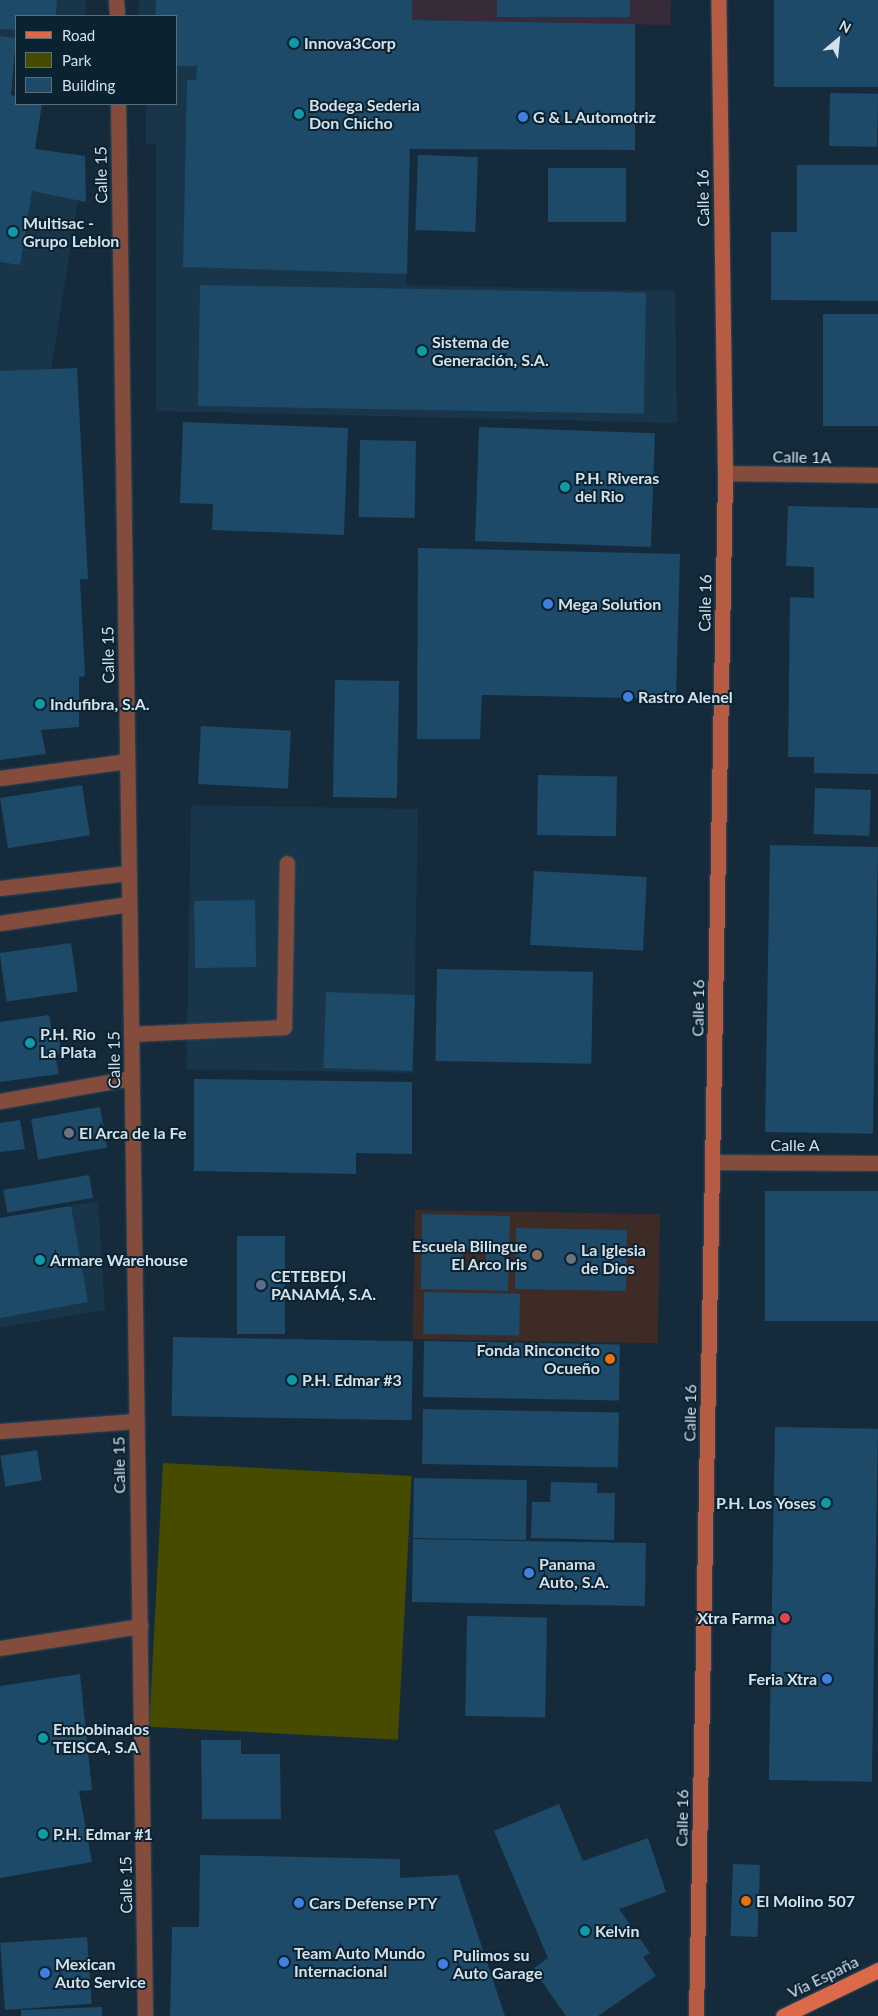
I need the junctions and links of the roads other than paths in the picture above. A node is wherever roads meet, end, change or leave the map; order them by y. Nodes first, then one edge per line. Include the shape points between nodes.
1 (116, 0) edge
2 (718, 0) edge
3 (117, 15) edge
4 (118, 105) edge
5 (725, 473) junction
6 (878, 475) edge
7 (126, 761) junction
8 (0, 778) edge
9 (287, 862) dead end
10 (128, 873) junction
11 (0, 888) edge
12 (129, 904) junction
13 (0, 923) edge
14 (131, 1034) junction
15 (132, 1078) junction
16 (0, 1101) edge
17 (712, 1162) junction
18 (878, 1163) edge
19 (136, 1420) junction
20 (0, 1431) edge
21 (140, 1626) junction
22 (0, 1648) edge
23 (878, 1970) edge
24 (145, 2016) edge
25 (696, 2016) edge
26 (783, 2016) edge

1 - 3 street
2 - 5 main road, Calle 16
4 - 7 street, Calle 15
5 - 6 street, Calle 1A
5 - 17 main road, Calle 16
7 - 8 street
7 - 10 street, Calle 15
9 - 14 street via 284,1027
10 - 11 street
10 - 12 street, Calle 15
12 - 13 street
12 - 14 street, Calle 15
14 - 15 street, Calle 15
15 - 16 street
15 - 19 street, Calle 15
17 - 18 street, Calle A
17 - 25 main road, Calle 16
19 - 20 street
19 - 21 street, Calle 15
21 - 22 street
21 - 24 street, Calle 15
23 - 26 main road, Vía España

